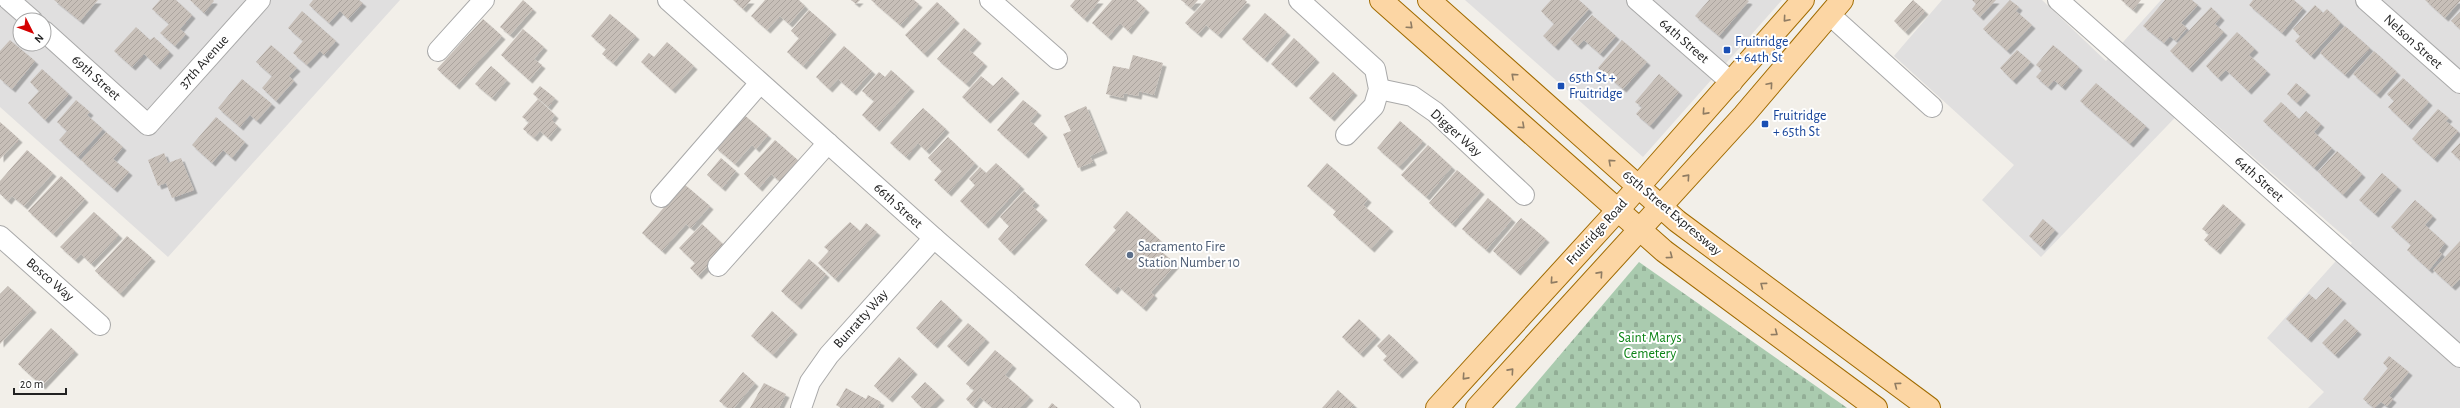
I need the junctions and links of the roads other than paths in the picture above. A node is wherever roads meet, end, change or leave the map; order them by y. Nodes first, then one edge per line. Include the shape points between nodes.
1 (9, 0) edge
2 (260, 0) edge
3 (484, 0) edge
4 (668, 0) edge
5 (990, 0) edge
6 (1299, 0) edge
7 (1381, 0) edge
8 (1429, 0) edge
9 (1637, 0) edge
10 (1803, 0) edge
11 (2058, 0) edge
12 (2366, 0) edge
13 (1836, 8) edge
14 (23, 12) edge
15 (52, 38) edge
16 (438, 51) dead end
17 (1057, 59) dead end
18 (760, 83) junction
19 (1732, 83) junction
20 (2460, 83) edge
21 (1379, 89) junction
22 (1932, 107) dead end
23 (148, 124) joint
24 (1346, 135) dead end
25 (828, 143) junction
26 (1639, 187) junction
27 (1524, 195) dead end
28 (661, 197) dead end
29 (1661, 207) junction
30 (1617, 211) junction
31 (1641, 230) junction
32 (0, 236) edge
33 (934, 238) junction
34 (718, 266) dead end
35 (100, 324) dead end
36 (2460, 358) edge
37 (801, 408) edge
38 (1130, 408) edge
39 (1437, 408) edge
40 (1478, 408) edge
41 (1876, 408) edge
42 (1929, 408) edge

1 - 14 street
2 - 23 street, 37th Avenue
3 - 16 street
4 - 18 street, 66th Street
5 - 17 street
6 - 21 street via 1375,69
7 -> 30 main road
26 -> 8 main road, 65th Street Expressway
9 - 19 street, 64th Street
10 -> 19 main road, Fruitridge Road
11 - 36 street, 64th Street
12 - 20 street, Nelson Street
13 - 22 street
29 -> 13 main road
15 - 23 street, 69th Street
18 - 25 street, 66th Street
18 - 28 street
19 -> 26 main road, Fruitridge Road
21 - 24 street via 1374,106
21 - 27 street, Digger Way via 1412,96 1434,112
25 - 33 street, 66th Street
25 - 34 street
26 - 29 main road, 65th Street Expressway
26 - 30 main road, Fruitridge Road
29 - 31 main road
42 -> 29 main road, 65th Street Expressway
30 - 31 main road
30 -> 39 main road, Fruitridge Road
40 -> 31 main road
31 -> 41 main road via 1664,251
32 - 35 street, Bosco Way
33 - 37 street, Bunratty Way via 829,355 810,382
33 - 38 street, 66th Street

